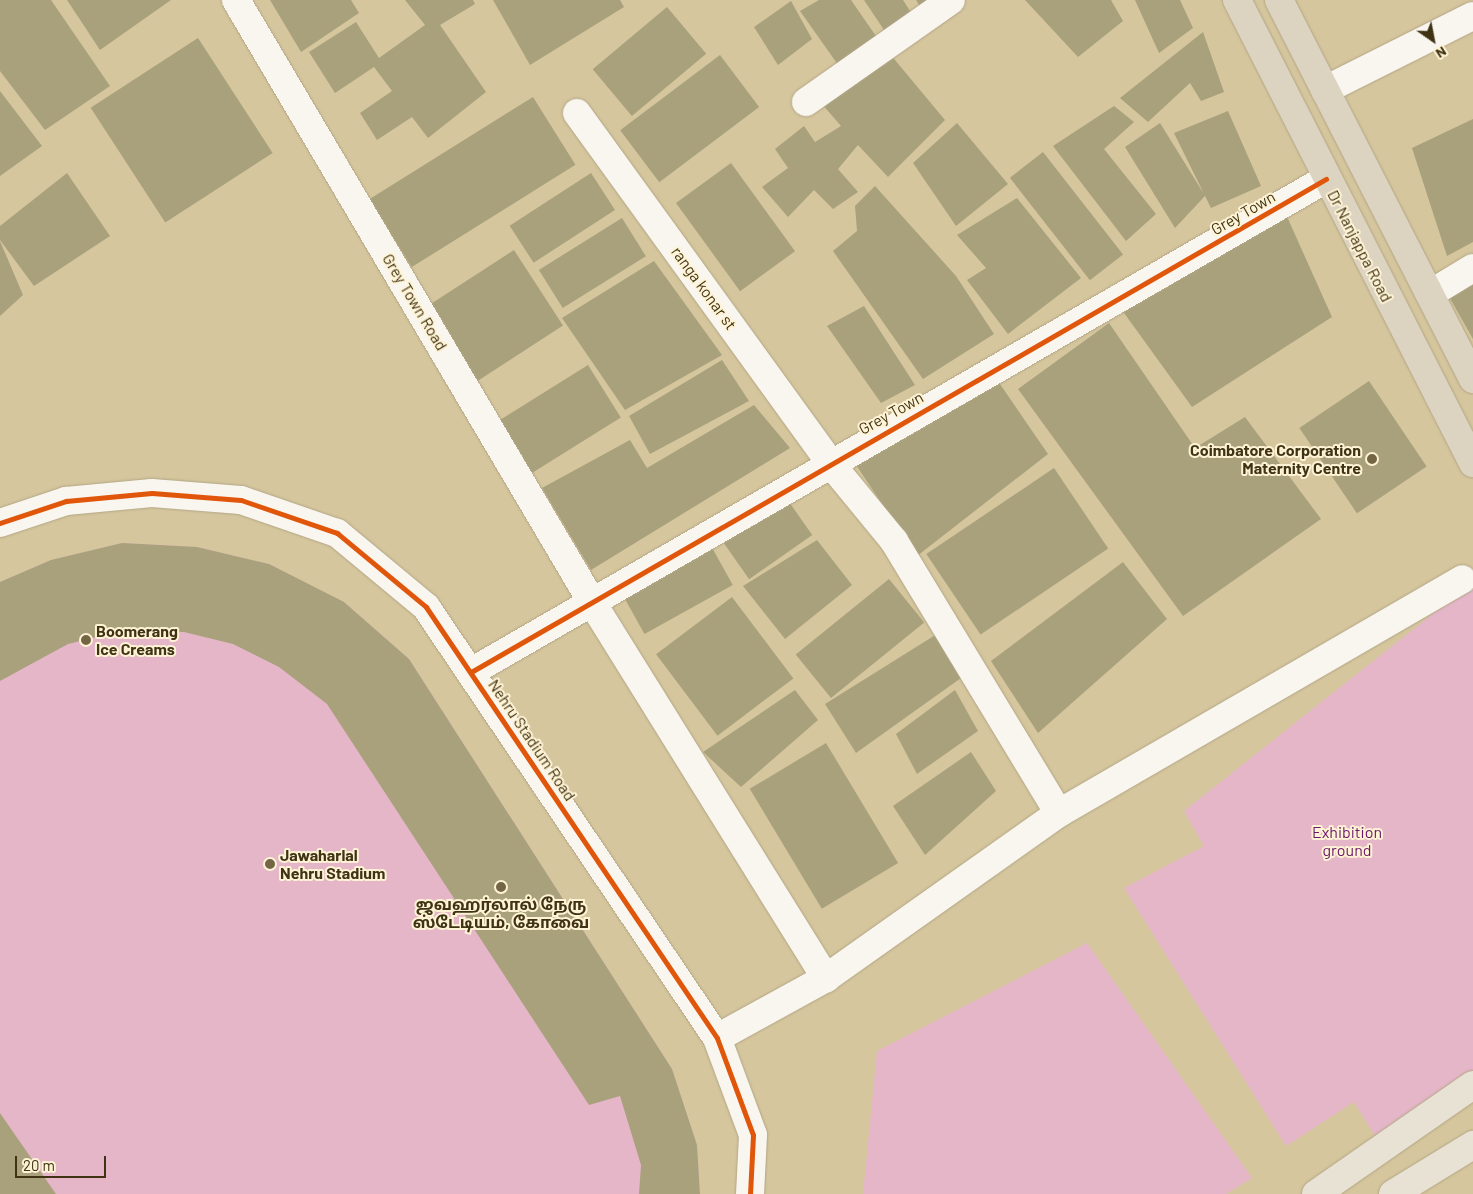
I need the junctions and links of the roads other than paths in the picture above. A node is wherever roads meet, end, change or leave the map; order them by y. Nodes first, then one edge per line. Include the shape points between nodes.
1 (236, 0) edge
2 (951, 0) edge
3 (1237, 0) edge
4 (1279, 0) edge
5 (1473, 16) edge
6 (1325, 90) junction
7 (806, 102) dead end
8 (577, 113) dead end
9 (1326, 179) junction
10 (1473, 268) edge
11 (1430, 294) junction
12 (1473, 379) edge
13 (1472, 459) edge
14 (830, 463) junction
15 (0, 523) edge
16 (1462, 579) dead end
17 (593, 604) junction
18 (470, 672) junction
19 (1059, 813) junction
20 (826, 978) junction
21 (717, 1038) junction
22 (1473, 1085) edge
23 (1473, 1145) edge
24 (750, 1194) edge
25 (1316, 1194) edge
26 (1393, 1194) edge

1 - 17 street, Grey Town Road
2 - 7 street
3 - 9 highway, Dr Nanjappa Road
4 - 6 highway
5 - 6 street
6 - 11 highway
8 - 14 street, ranga konar st
9 - 13 highway, Dr Nanjappa Road
9 - 14 street, Grey Town
10 - 11 street
11 - 12 highway
14 - 17 street, Grey Town
14 - 19 street, ranga konar st via 894,541
15 - 18 street, Nehru Stadium Road via 66,501 152,493 241,500 337,533 426,607
16 - 19 street
17 - 18 street, Grey Town
17 - 20 street, Grey Town Road
18 - 21 street, Nehru Stadium Road
19 - 20 street
20 - 21 street
21 - 24 street, Nehru Stadium Road via 753,1135
22 - 25 main road
23 - 26 main road

